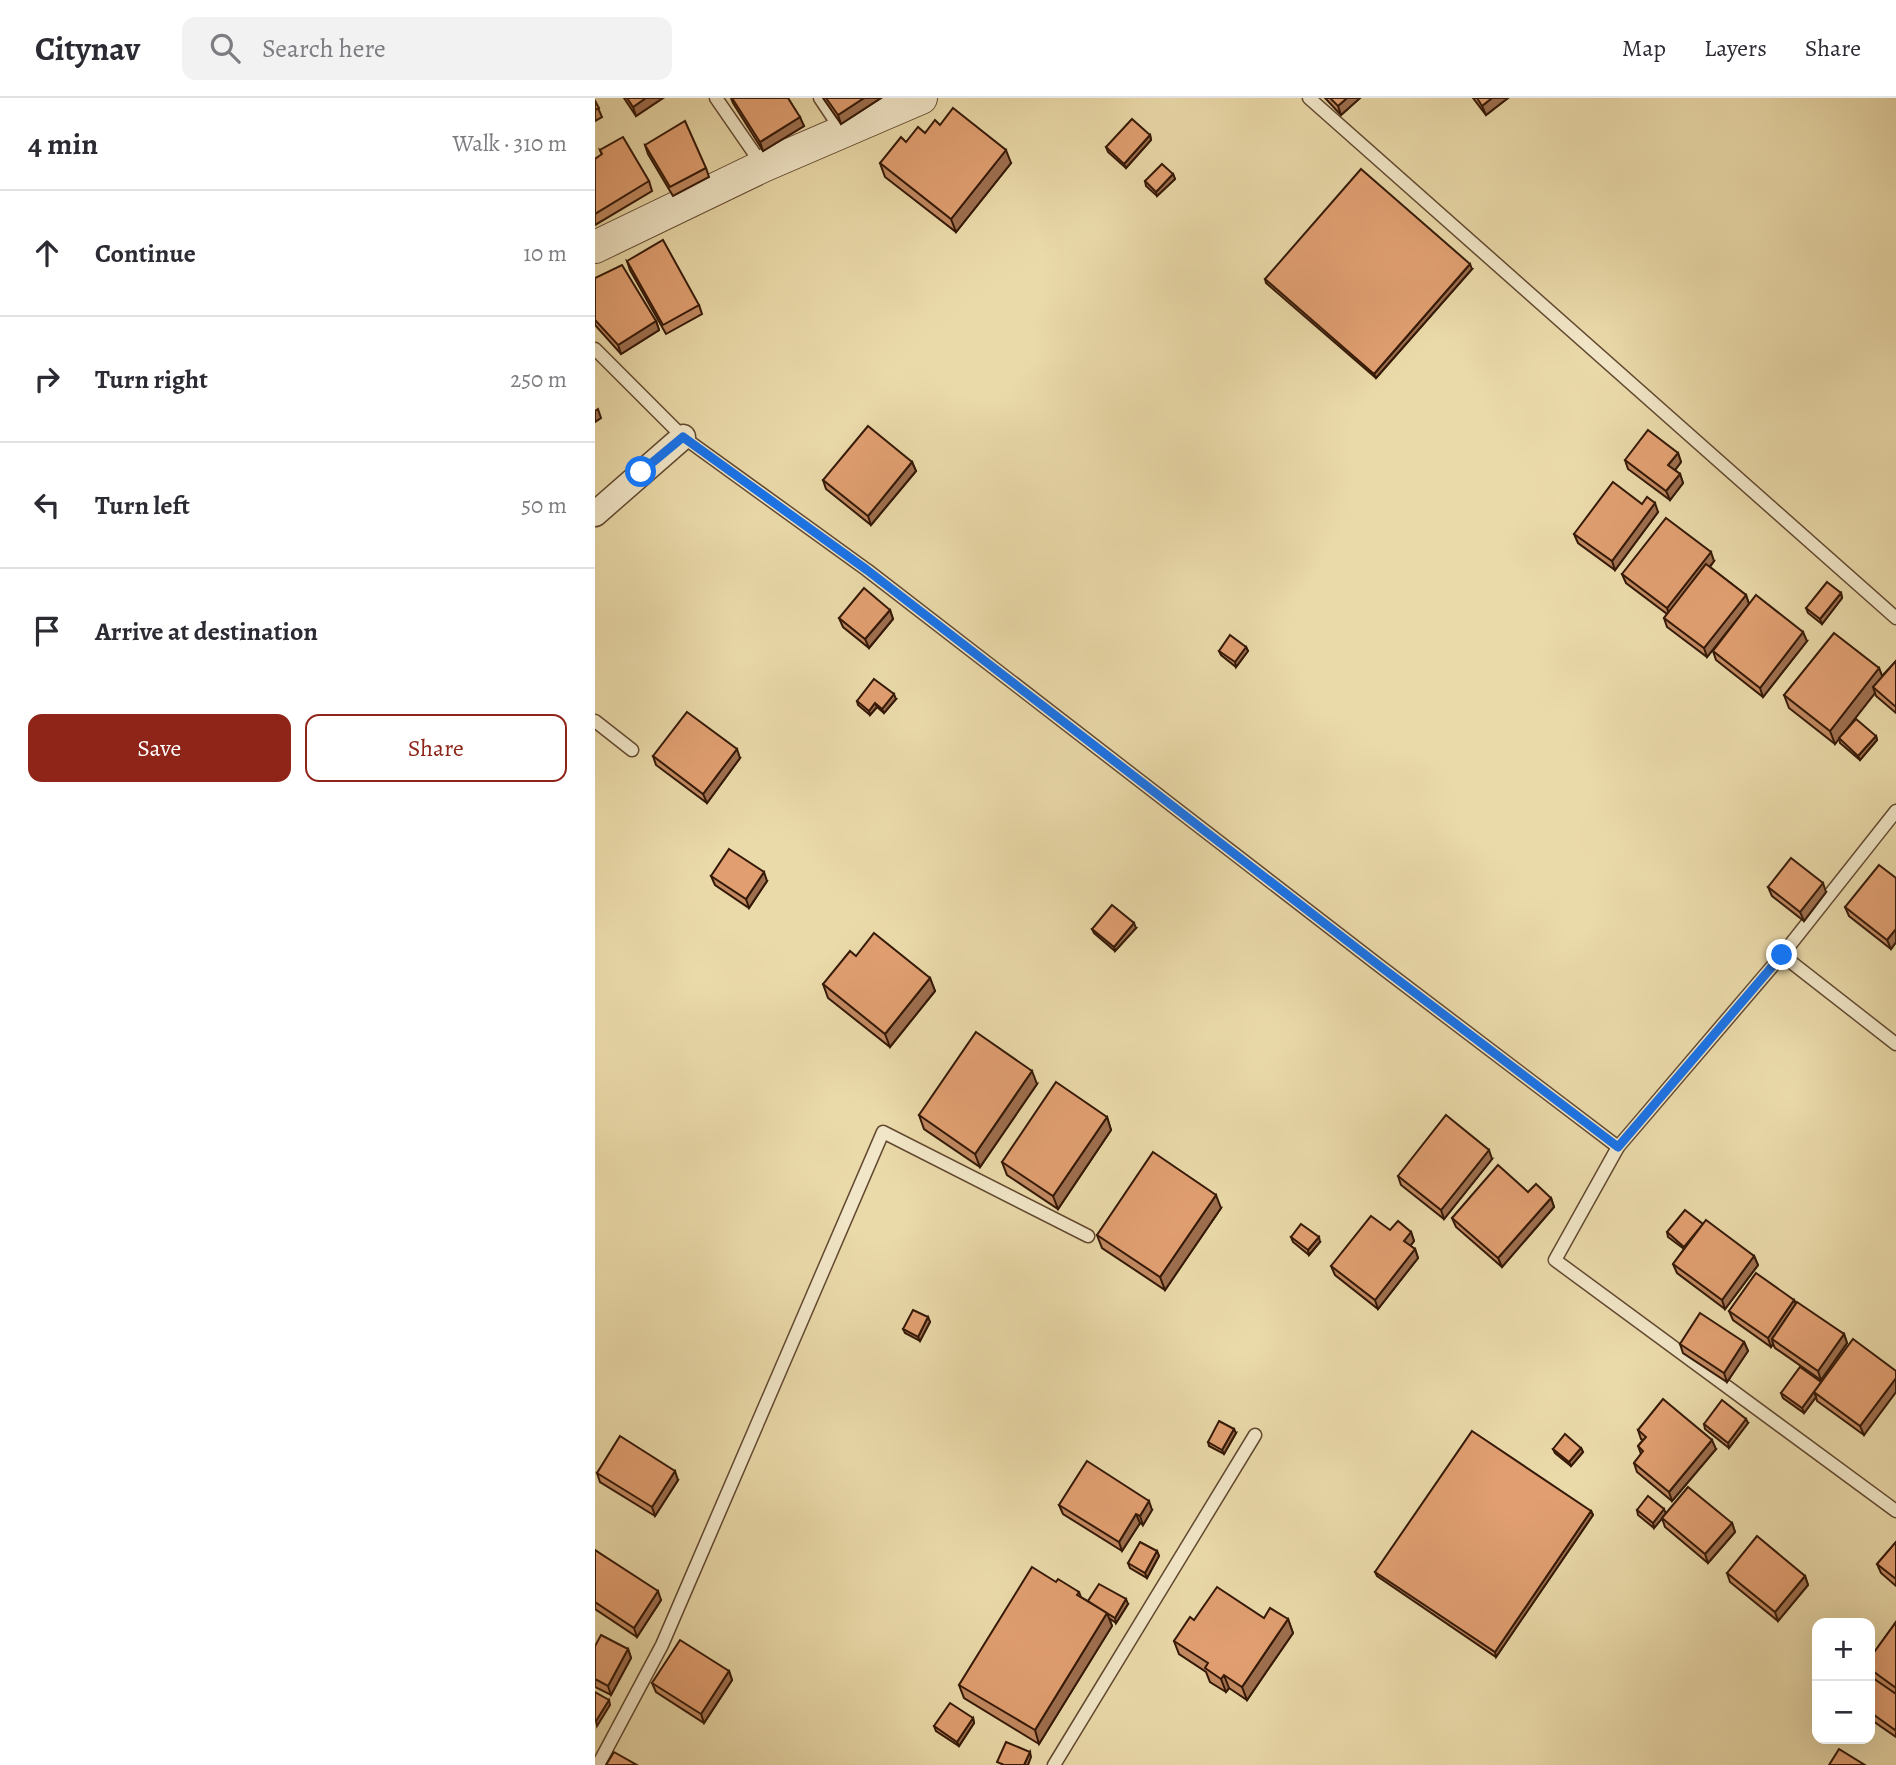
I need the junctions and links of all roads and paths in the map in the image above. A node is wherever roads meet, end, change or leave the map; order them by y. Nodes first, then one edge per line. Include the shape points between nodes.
1 (716, 98) edge
2 (820, 98) edge
3 (921, 98) edge
4 (1309, 98) edge
5 (842, 131) junction
6 (764, 166) junction
7 (595, 247) edge
8 (595, 349) edge
9 (683, 437) junction
10 (595, 514) edge
11 (1896, 618) edge
12 (595, 721) edge
13 (632, 750) dead end
14 (1896, 811) edge
15 (1782, 955) junction
16 (1896, 1044) edge
17 (1618, 1147) junction
18 (1088, 1236) dead end
19 (1255, 1435) dead end
20 (1896, 1511) edge
21 (598, 1765) edge
22 (1054, 1765) edge

1 - 6 lane
2 - 5 lane
3 - 5 street
4 - 11 lane
5 - 6 street
6 - 7 street
8 - 9 lane
9 - 10 street
9 - 17 lane via 867,570
12 - 13 lane
14 - 15 lane
15 - 16 lane
15 - 17 lane
17 - 20 lane via 1555,1260
18 - 21 lane via 883,1132 662,1645
19 - 22 lane

